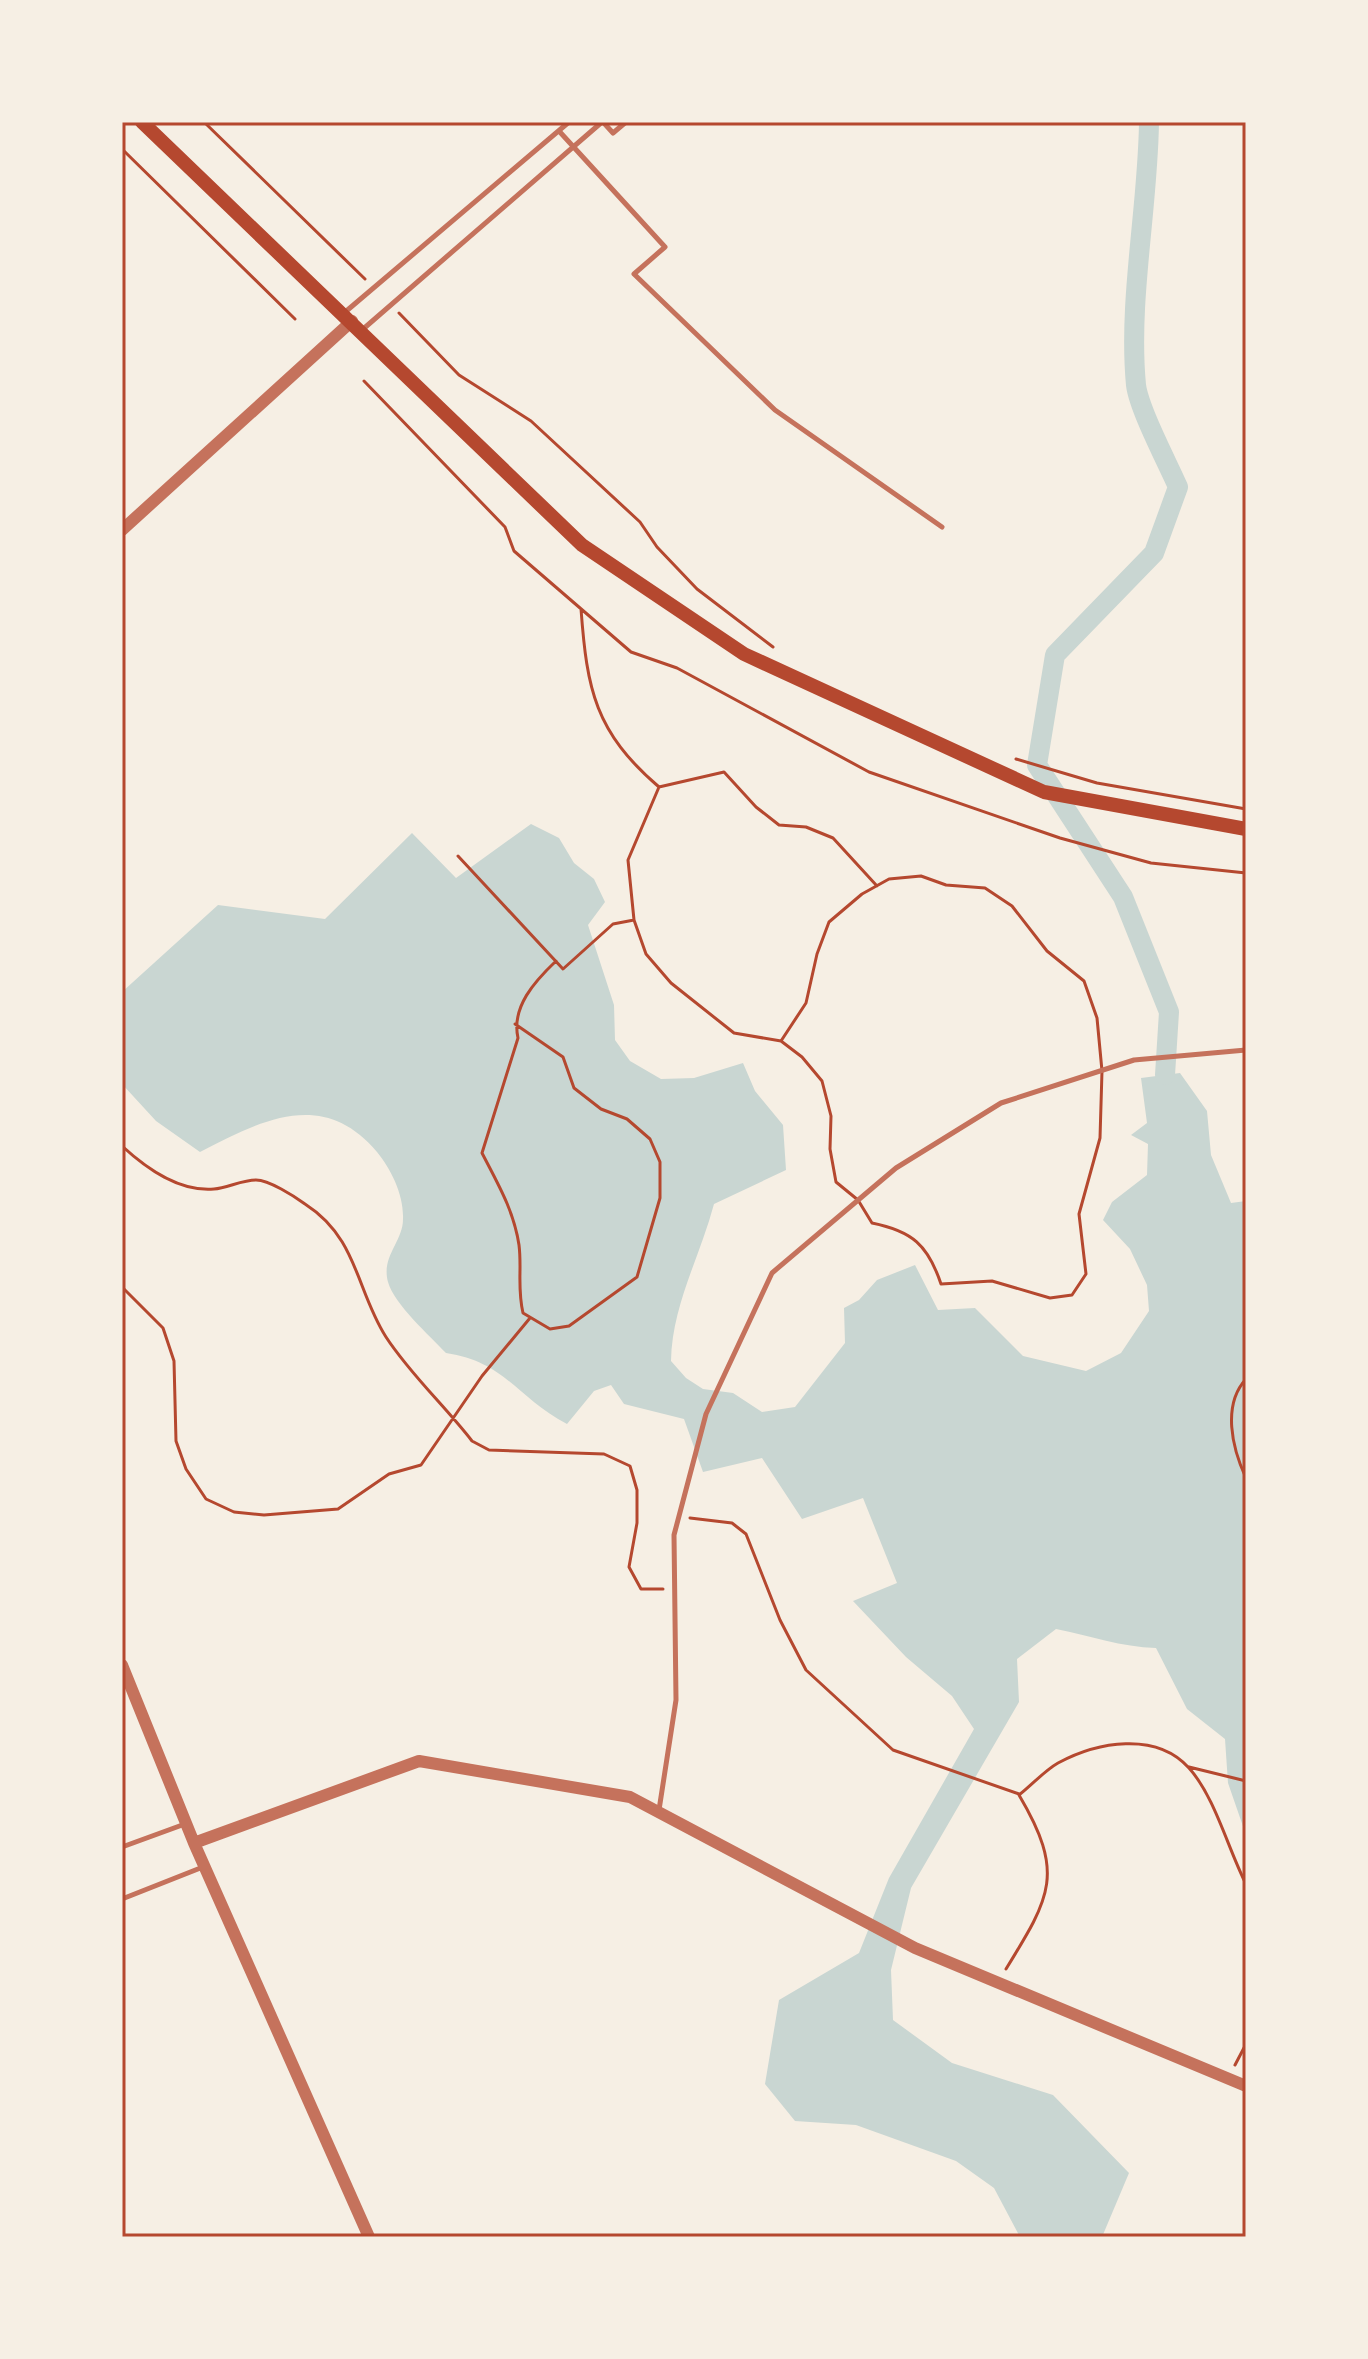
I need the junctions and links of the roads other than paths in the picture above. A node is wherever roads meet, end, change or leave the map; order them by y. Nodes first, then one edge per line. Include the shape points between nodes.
1 (142, 122) edge
2 (569, 122) edge
3 (603, 122) edge
4 (626, 122) edge
5 (559, 131) junction
6 (574, 147) junction
7 (352, 322) junction
8 (942, 527) dead end
9 (122, 530) edge
10 (1246, 829) edge
11 (1246, 1050) edge
12 (122, 1665) edge
13 (658, 1811) junction
14 (186, 1823) junction
15 (194, 1843) junction
16 (122, 1847) edge
17 (205, 1867) junction
18 (122, 1899) edge
19 (1246, 2086) edge
20 (369, 2237) edge

1 - 7 main road
2 - 5 lane
3 - 4 lane via 613,133
3 - 6 lane
5 - 6 lane
5 - 7 lane via 374,288
6 - 7 lane via 391,305
6 - 8 lane via 665,247 634,274 775,410
7 - 9 street
7 - 10 main road via 582,545 731,646 1044,792
11 - 13 lane via 1134,1060 1001,1103 896,1168 772,1273 706,1414 674,1535 676,1700
12 - 14 street
13 - 15 street via 630,1797 419,1761
13 - 19 street via 915,1948
14 - 15 street
14 - 16 lane
15 - 17 street
17 - 18 lane
17 - 20 street

